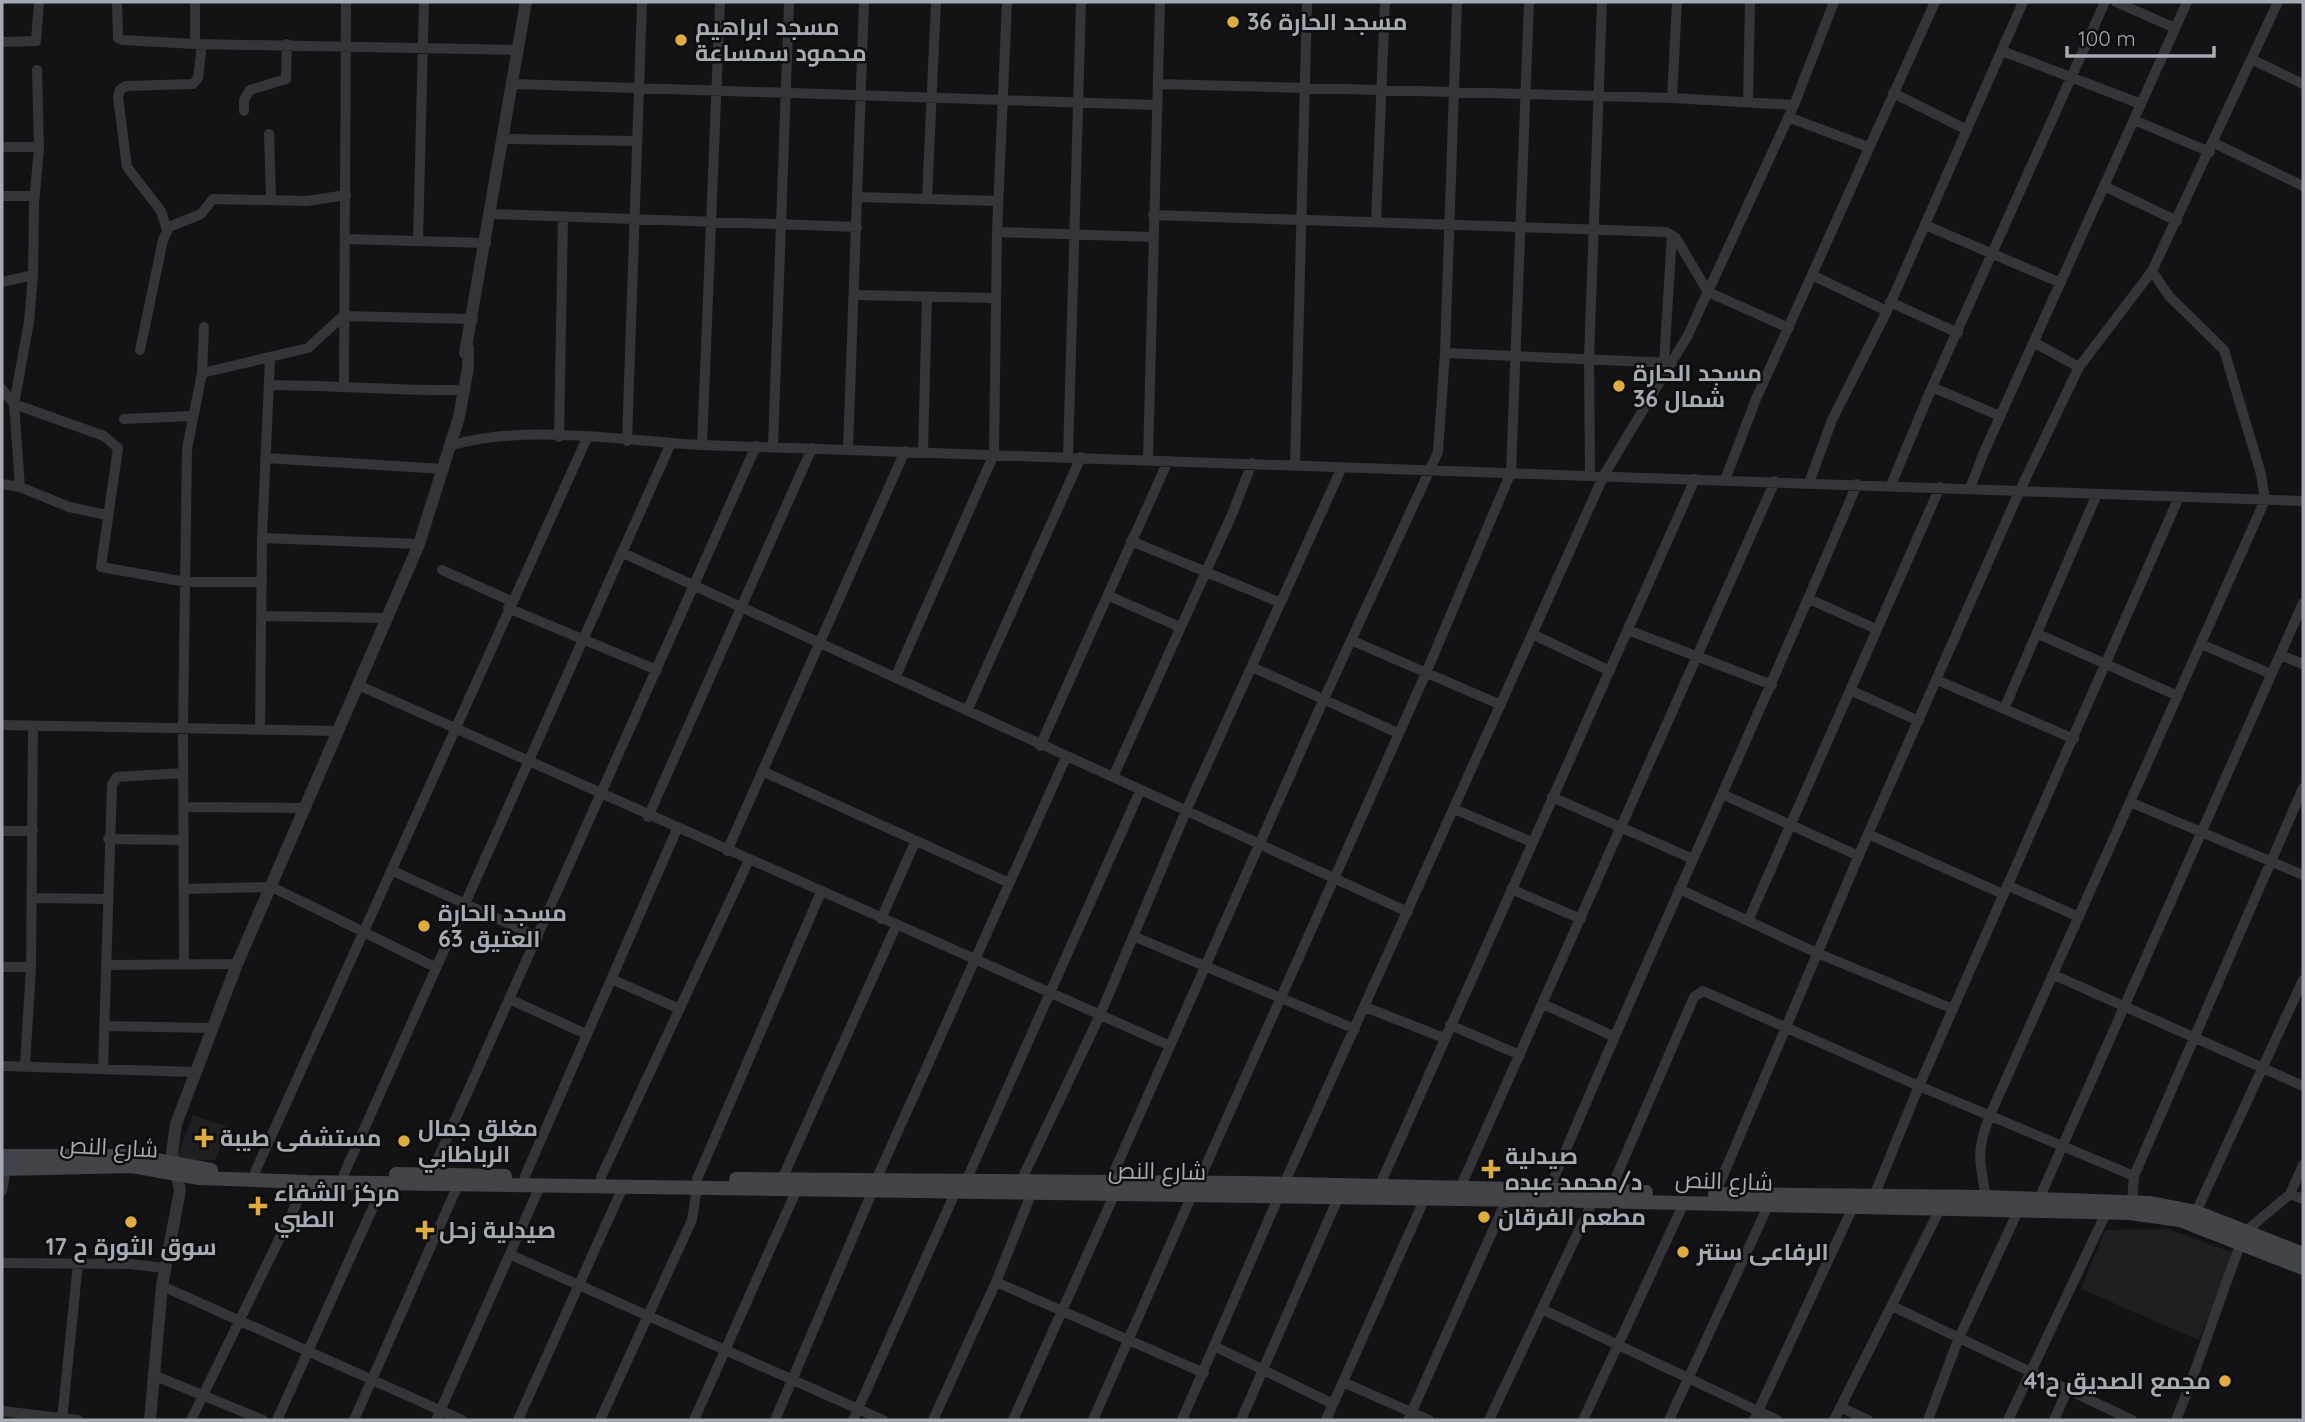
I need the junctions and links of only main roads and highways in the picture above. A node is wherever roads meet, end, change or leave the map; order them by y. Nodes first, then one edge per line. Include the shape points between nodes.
1 (5, 1162) edge
2 (176, 1168) junction
3 (697, 1183) junction
4 (874, 1185) junction
5 (961, 1186) junction
6 (1112, 1187) junction
7 (1283, 1190) junction
8 (1714, 1199) junction
9 (2244, 1237) junction
10 (2303, 1254) edge
11 (2303, 1268) edge

1 - 2 main road, شارع النص via 134,1156
2 - 3 main road, شارع النص
2 - 3 main road, شارع النص via 225,1180 623,1187
3 - 4 main road, شارع النص via 797,1189
3 - 4 main road, شارع النص via 782,1179
4 - 5 main road, شارع النص
5 - 6 main road, شارع النص via 1021,1181
5 - 6 main road, شارع النص via 1032,1192
6 - 7 main road, شارع النص
7 - 8 main road, شارع النص via 1610,1191
7 - 8 main road, شارع النص via 1338,1198 1424,1200 1684,1203
8 - 9 main road, شارع النص via 1768,1206 1941,1207 2170,1217
8 - 9 main road, شارع النص via 1874,1196 2132,1202 2196,1212
9 - 10 main road, شارع النص
9 - 11 main road, شارع النص

